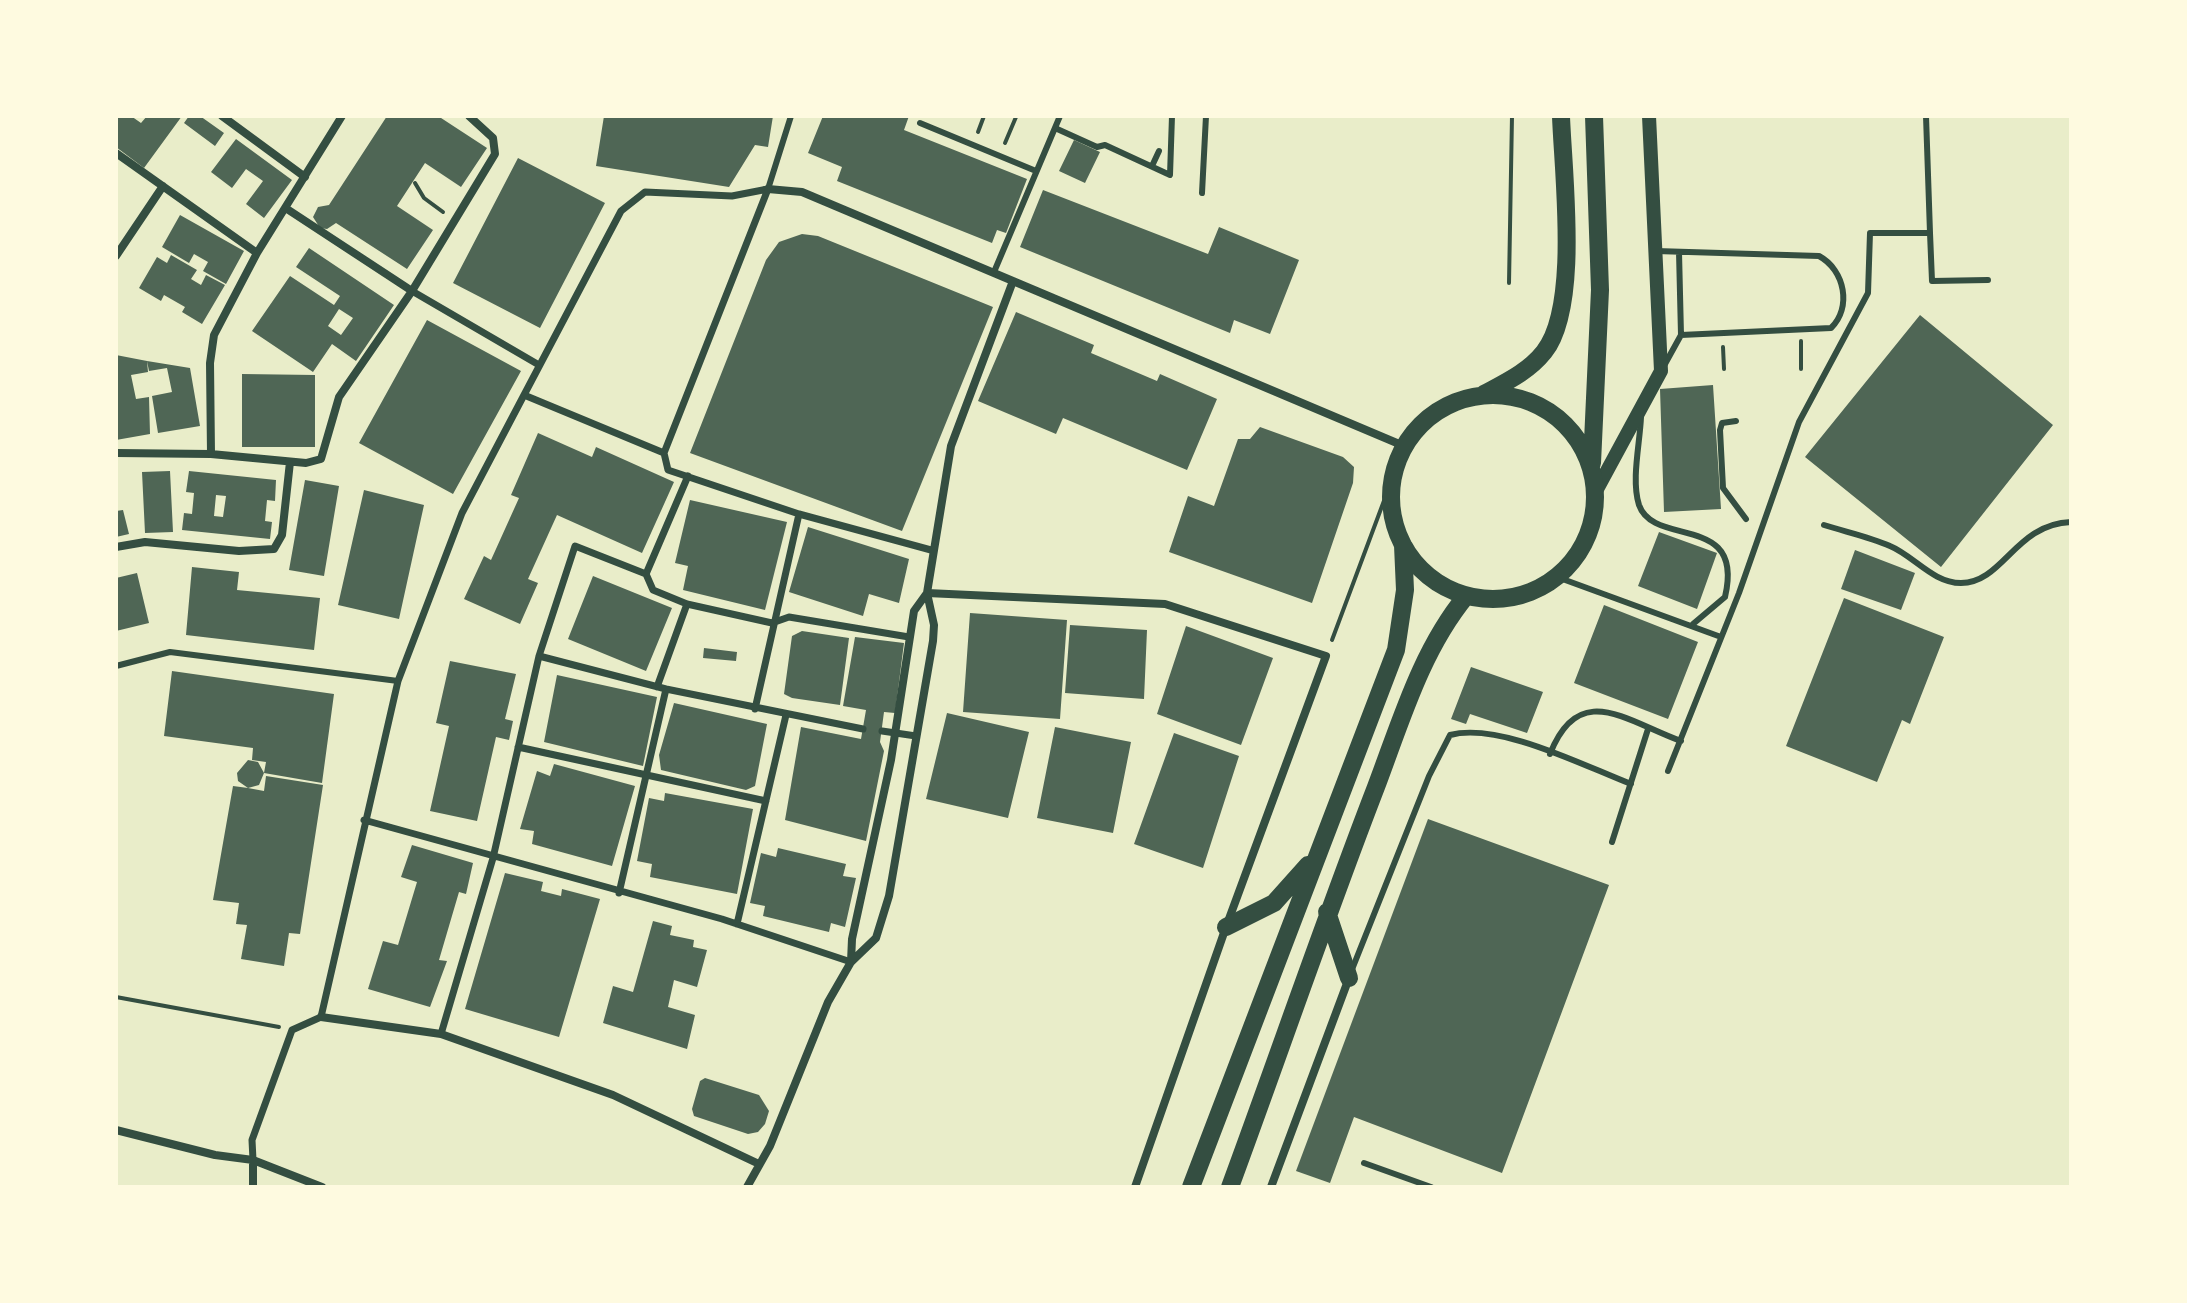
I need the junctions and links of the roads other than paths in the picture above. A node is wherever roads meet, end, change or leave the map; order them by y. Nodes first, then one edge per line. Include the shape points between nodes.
1 (222, 116) edge
2 (342, 116) edge
3 (469, 116) edge
4 (791, 116) edge
5 (1060, 116) edge
6 (1172, 116) edge
7 (1206, 116) edge
8 (1561, 116) edge
9 (1594, 116) edge
10 (1649, 116) edge
11 (1926, 116) edge
12 (920, 123) dead end
13 (1055, 128) junction
14 (1159, 151) dead end
15 (116, 153) edge
16 (1152, 166) junction
17 (1036, 171) junction
18 (305, 177) junction
19 (163, 186) junction
20 (768, 189) junction
21 (1202, 193) dead end
22 (287, 209) junction
23 (1930, 233) junction
24 (1656, 251) junction
25 (1679, 252) junction
26 (257, 253) junction
27 (116, 256) edge
28 (994, 272) junction
29 (1988, 280) dead end
30 (1013, 281) junction
31 (412, 291) junction
32 (1681, 335) junction
33 (539, 365) junction
34 (1661, 371) junction
35 (524, 395) junction
36 (1478, 397) junction
37 (1641, 409) junction
38 (1736, 421) dead end
39 (1404, 446) junction
40 (116, 453) edge
41 (664, 453) junction
42 (211, 454) junction
43 (290, 462) junction
44 (1591, 470) junction
45 (688, 476) junction
46 (1595, 493) junction
47 (799, 514) junction
48 (1746, 519) dead end
49 (2071, 522) edge
50 (1824, 525) dead end
51 (1403, 545) junction
52 (116, 547) edge
53 (931, 550) junction
54 (646, 574) junction
55 (1557, 577) junction
56 (927, 593) junction
57 (1466, 596) junction
58 (687, 604) junction
59 (772, 623) junction
60 (1693, 624) junction
61 (909, 637) junction
62 (1721, 637) junction
63 (539, 656) junction
64 (116, 666) edge
65 (398, 681) junction
66 (662, 688) junction
67 (755, 709) junction
68 (786, 715) junction
69 (863, 729) dead end
70 (1648, 729) junction
71 (882, 731) dead end
72 (895, 733) junction
73 (916, 736) junction
74 (1681, 741) junction
75 (518, 747) junction
76 (1550, 754) junction
77 (1668, 771) dead end
78 (648, 778) junction
79 (1631, 784) junction
80 (766, 801) junction
81 (364, 820) junction
82 (1612, 842) dead end
83 (1321, 847) junction
84 (493, 858) junction
85 (619, 893) junction
86 (1327, 912) junction
87 (737, 924) junction
88 (1226, 927) junction
89 (851, 962) junction
90 (1349, 978) junction
91 (321, 1017) junction
92 (441, 1034) junction
93 (116, 1130) edge
94 (253, 1160) junction
95 (1364, 1163) dead end
96 (759, 1164) junction
97 (750, 1186) edge
98 (253, 1187) edge
99 (322, 1187) edge
100 (1135, 1187) edge
101 (1191, 1187) edge
102 (1230, 1187) edge
103 (1271, 1187) edge
104 (1431, 1187) edge

1 - 18 street
2 - 18 street
3 - 31 street via 493,138 495,154
4 - 20 lane
5 - 13 lane
6 - 16 lane via 1170,175
7 - 21 lane
8 - 36 main road via 1566,288 1559,325 1545,351 1522,374
9 - 44 main road via 1600,290
10 - 24 street
11 - 23 lane
12 - 17 lane
13 - 16 lane
13 - 17 lane
14 - 16 lane
15 - 19 street
17 - 28 lane
18 - 22 street
19 - 26 street
19 - 27 street
20 - 28 street via 802,192
20 - 33 lane via 732,196 636,196 621,211
20 - 41 street
22 - 26 street
22 - 31 street
23 - 29 lane via 1932,281
23 - 62 lane via 1870,233 1868,293 1799,422
24 - 25 lane
24 - 34 street
25 - 32 lane
25 - 32 lane via 1799,254 1829,262 1841,277 1839,320 1823,331
26 - 42 street via 214,335
28 - 30 street
30 - 39 street
30 - 53 street via 951,446
31 - 33 street
31 - 43 street via 339,397 321,459
32 - 34 lane
33 - 35 lane
34 - 37 street
35 - 41 street
35 - 65 street via 462,513
36 - 39 main road via 1449,406
36 - 44 main road via 1520,399 1557,418 1572,433
37 - 46 street
37 - 60 lane via 1639,505 1648,519 1712,543 1727,565 1725,597
38 - 48 lane via 1722,423 1720,430 1723,488
39 - 51 main road via 1394,474 1392,510
40 - 42 street
41 - 45 street via 668,470
42 - 43 street
43 - 52 street via 282,535 274,549 145,542
44 - 46 main road
45 - 47 street
45 - 54 street
46 - 55 main road via 1586,540
47 - 53 street
47 - 59 street
49 - 50 lane via 2037,529 1983,578 1965,583 1947,581 1886,544
51 - 57 main road via 1430,576
51 - 83 main road via 1405,590 1396,650
53 - 56 street
54 - 58 street via 653,590
54 - 63 street via 575,546
55 - 57 main road via 1513,597
55 - 60 lane
56 - 61 street via 914,611
56 - 73 street via 933,641
56 - 88 street via 1165,604 1326,656
57 - 86 main road via 1425,661
58 - 59 street
58 - 66 street
59 - 61 street via 789,617
59 - 67 street
60 - 62 lane
61 - 72 street
62 - 74 lane
63 - 66 street
63 - 75 street
64 - 65 lane via 170,652
65 - 81 street
66 - 67 street
66 - 78 street
67 - 68 street
68 - 69 street
68 - 80 street
70 - 74 lane
70 - 76 lane via 1589,710 1566,722
70 - 79 lane
71 - 72 street
72 - 73 street
72 - 89 street
73 - 89 street via 889,896 876,938
74 - 77 lane
75 - 78 street
75 - 84 street
76 - 79 lane
76 - 90 lane via 1496,733 1467,730 1450,735
78 - 80 street
78 - 85 street
79 - 82 lane
80 - 87 street
81 - 84 street
81 - 91 street
83 - 88 main road via 1274,903
83 - 101 main road
84 - 85 street
84 - 92 street
85 - 87 street
86 - 90 main road
86 - 102 main road
87 - 89 street
88 - 100 street
89 - 96 street via 828,1002
90 - 103 street
91 - 92 street
91 - 94 street via 292,1030 252,1140
92 - 96 street via 613,1095
93 - 94 street
94 - 98 street
94 - 99 street
95 - 104 lane
96 - 97 street

